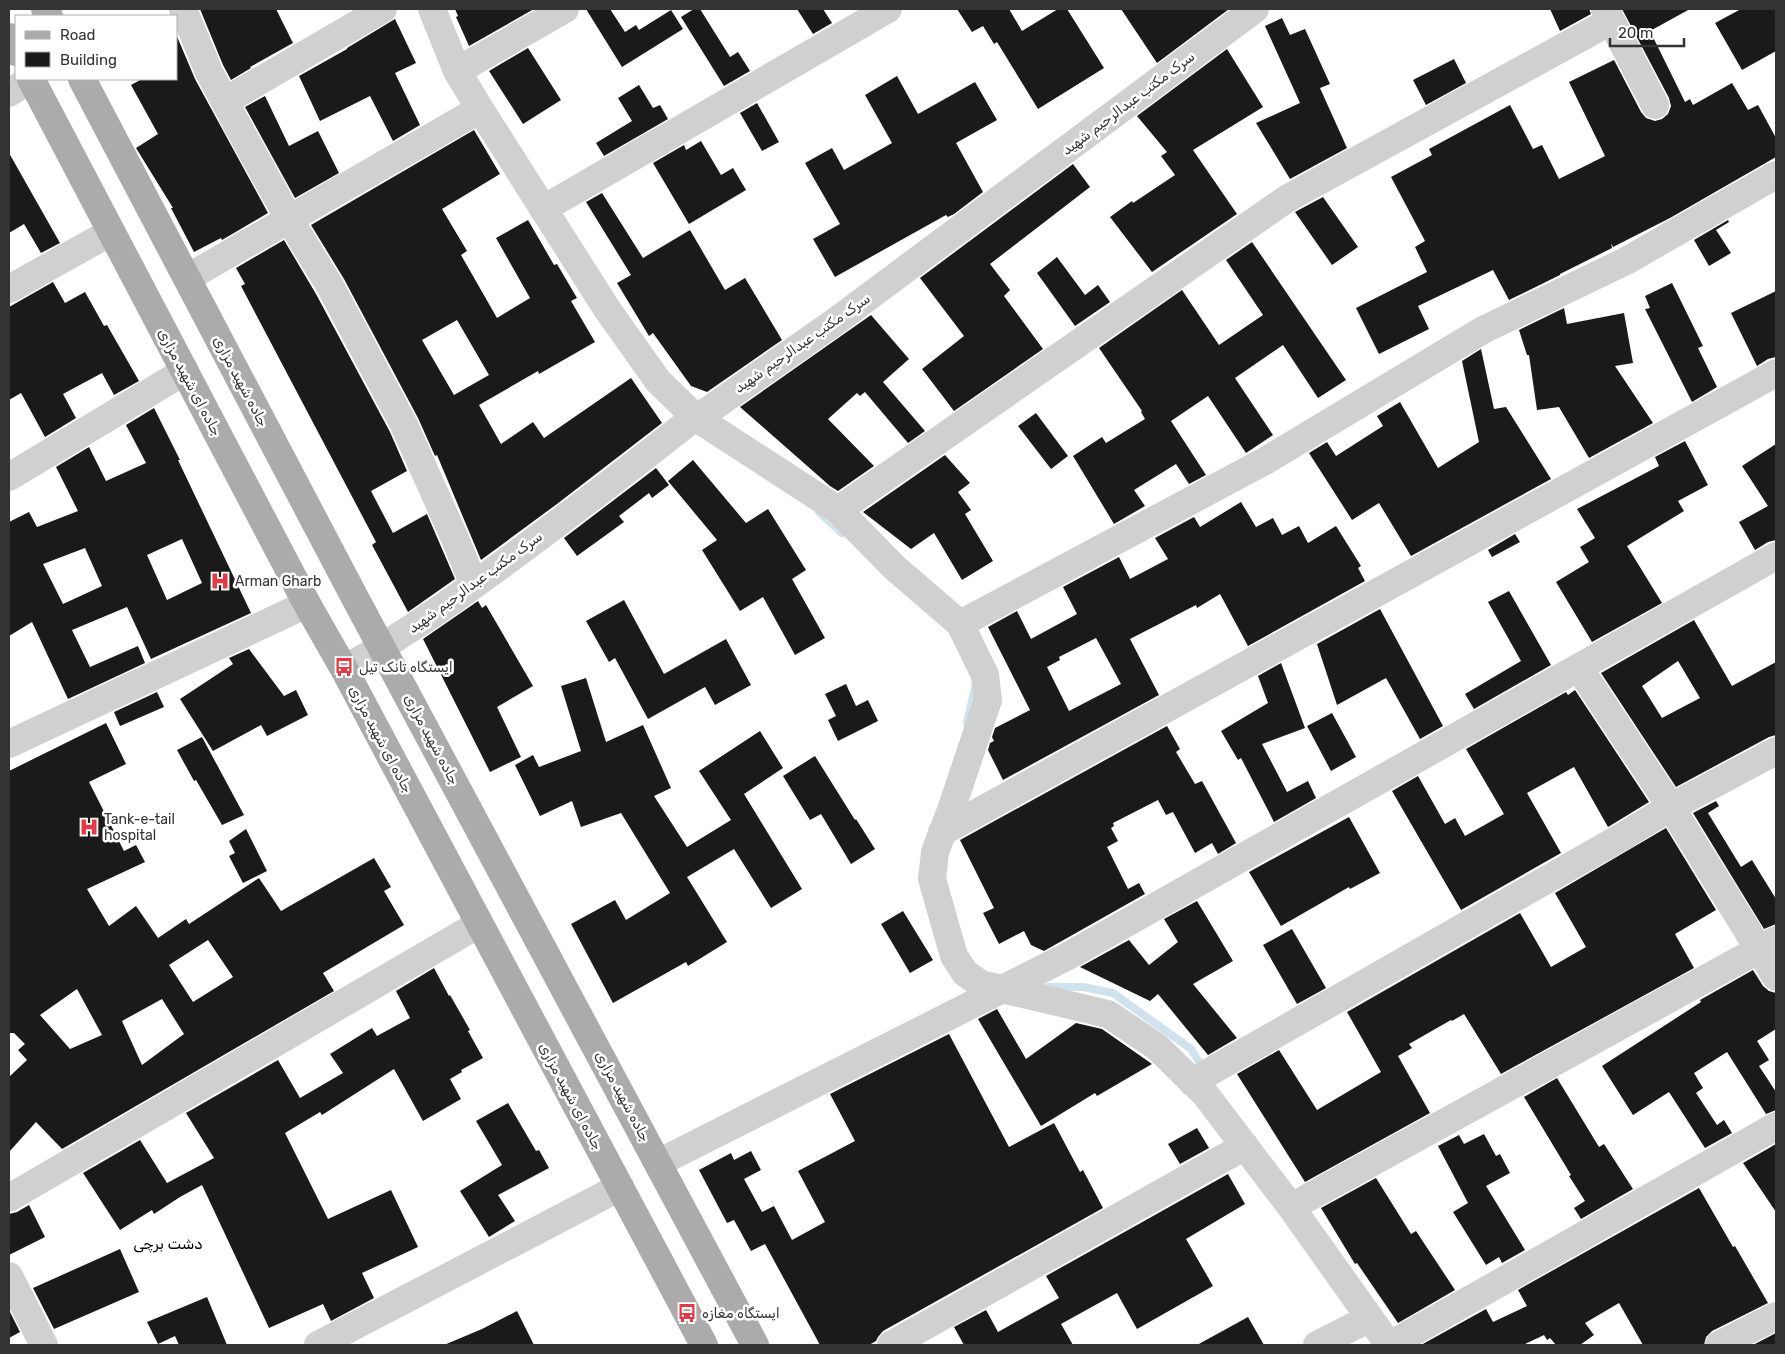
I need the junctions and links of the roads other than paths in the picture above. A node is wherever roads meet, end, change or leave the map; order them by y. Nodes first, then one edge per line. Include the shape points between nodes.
1 (183, 9) edge
2 (383, 9) edge
3 (432, 9) edge
4 (565, 9) edge
5 (888, 9) edge
6 (1255, 9) edge
7 (1608, 15) edge
8 (9, 38) edge
9 (15, 50) edge
10 (457, 71) junction
11 (29, 80) edge
12 (32, 80) edge
13 (83, 80) edge
14 (9, 93) edge
15 (225, 101) junction
16 (1655, 105) dead end
17 (480, 109) junction
18 (1776, 175) edge
19 (543, 209) junction
20 (289, 220) junction
21 (111, 232) junction
22 (187, 278) junction
23 (9, 289) edge
24 (185, 371) junction
25 (1776, 373) edge
26 (695, 417) junction
27 (9, 477) edge
28 (838, 510) junction
29 (1776, 556) edge
30 (474, 586) junction
31 (307, 604) junction
32 (960, 624) junction
33 (383, 647) junction
34 (1579, 668) junction
35 (344, 669) junction
36 (9, 744) edge
37 (1776, 750) edge
38 (1671, 807) junction
39 (942, 832) junction
40 (479, 924) junction
41 (1768, 946) edge
42 (1776, 977) edge
43 (1003, 989) junction
44 (1192, 1082) junction
45 (1776, 1126) edge
46 (1245, 1146) junction
47 (658, 1163) junction
48 (620, 1187) junction
49 (9, 1198) edge
50 (1291, 1207) junction
51 (9, 1276) edge
52 (1776, 1316) edge
53 (1370, 1318) junction
54 (37, 1343) edge
55 (318, 1345) edge
56 (704, 1345) edge
57 (755, 1345) edge
58 (891, 1345) edge
59 (1317, 1345) edge
60 (1389, 1345) edge
61 (1719, 1345) edge

1 - 15 street via 209,72
2 - 15 street
3 - 10 street
4 - 10 street
5 - 19 street
6 - 26 street, سرک مکتب عبدالرحیم شهید via 836,321
7 - 16 street
7 - 28 street via 1288,198
8 - 9 main road
10 - 17 street
11 - 14 street
12 - 21 main road, جاده ای شهید مزاری
13 - 22 main road, جاده شهید مزاری
15 - 20 street
17 - 19 street
17 - 20 street
18 - 32 street via 1626,262 1483,330 1266,461
19 - 26 street via 607,309 658,380
20 - 22 street
20 - 30 street via 330,286 404,425
21 - 23 street
21 - 24 main road, جاده ای شهید مزاری
22 - 33 main road, جاده شهید مزاری
24 - 27 street
24 - 31 main road, جاده ای شهید مزاری
25 - 39 street
26 - 28 street
26 - 30 street, سرک مکتب عبدالرحیم شهید
28 - 32 street via 895,568
29 - 34 street
30 - 33 street, سرک مکتب عبدالرحیم شهید
31 - 35 main road, جاده ای شهید مزاری
31 - 36 street
32 - 39 street via 985,676 988,700
33 - 35 street, سرک مکتب عبدالرحیم شهید
33 - 47 main road, جاده شهید مزاری
34 - 38 street
34 - 43 street via 1068,956
35 - 40 main road, جاده ای شهید مزاری
37 - 38 street
38 - 41 street
38 - 44 street
39 - 43 street via 935,852 932,879 954,956 965,973 980,984
40 - 48 main road, جاده ای شهید مزاری
40 - 49 street
41 - 42 street
41 - 50 street
43 - 44 street via 1108,1014 1157,1047
43 - 47 street
44 - 46 street via 1206,1094
45 - 60 street
46 - 50 street
46 - 58 street
47 - 57 main road, جاده شهید مزاری
48 - 55 street
48 - 56 main road, جاده ای شهید مزاری
50 - 53 street
51 - 54 street
52 - 61 street
53 - 59 street
53 - 60 street

